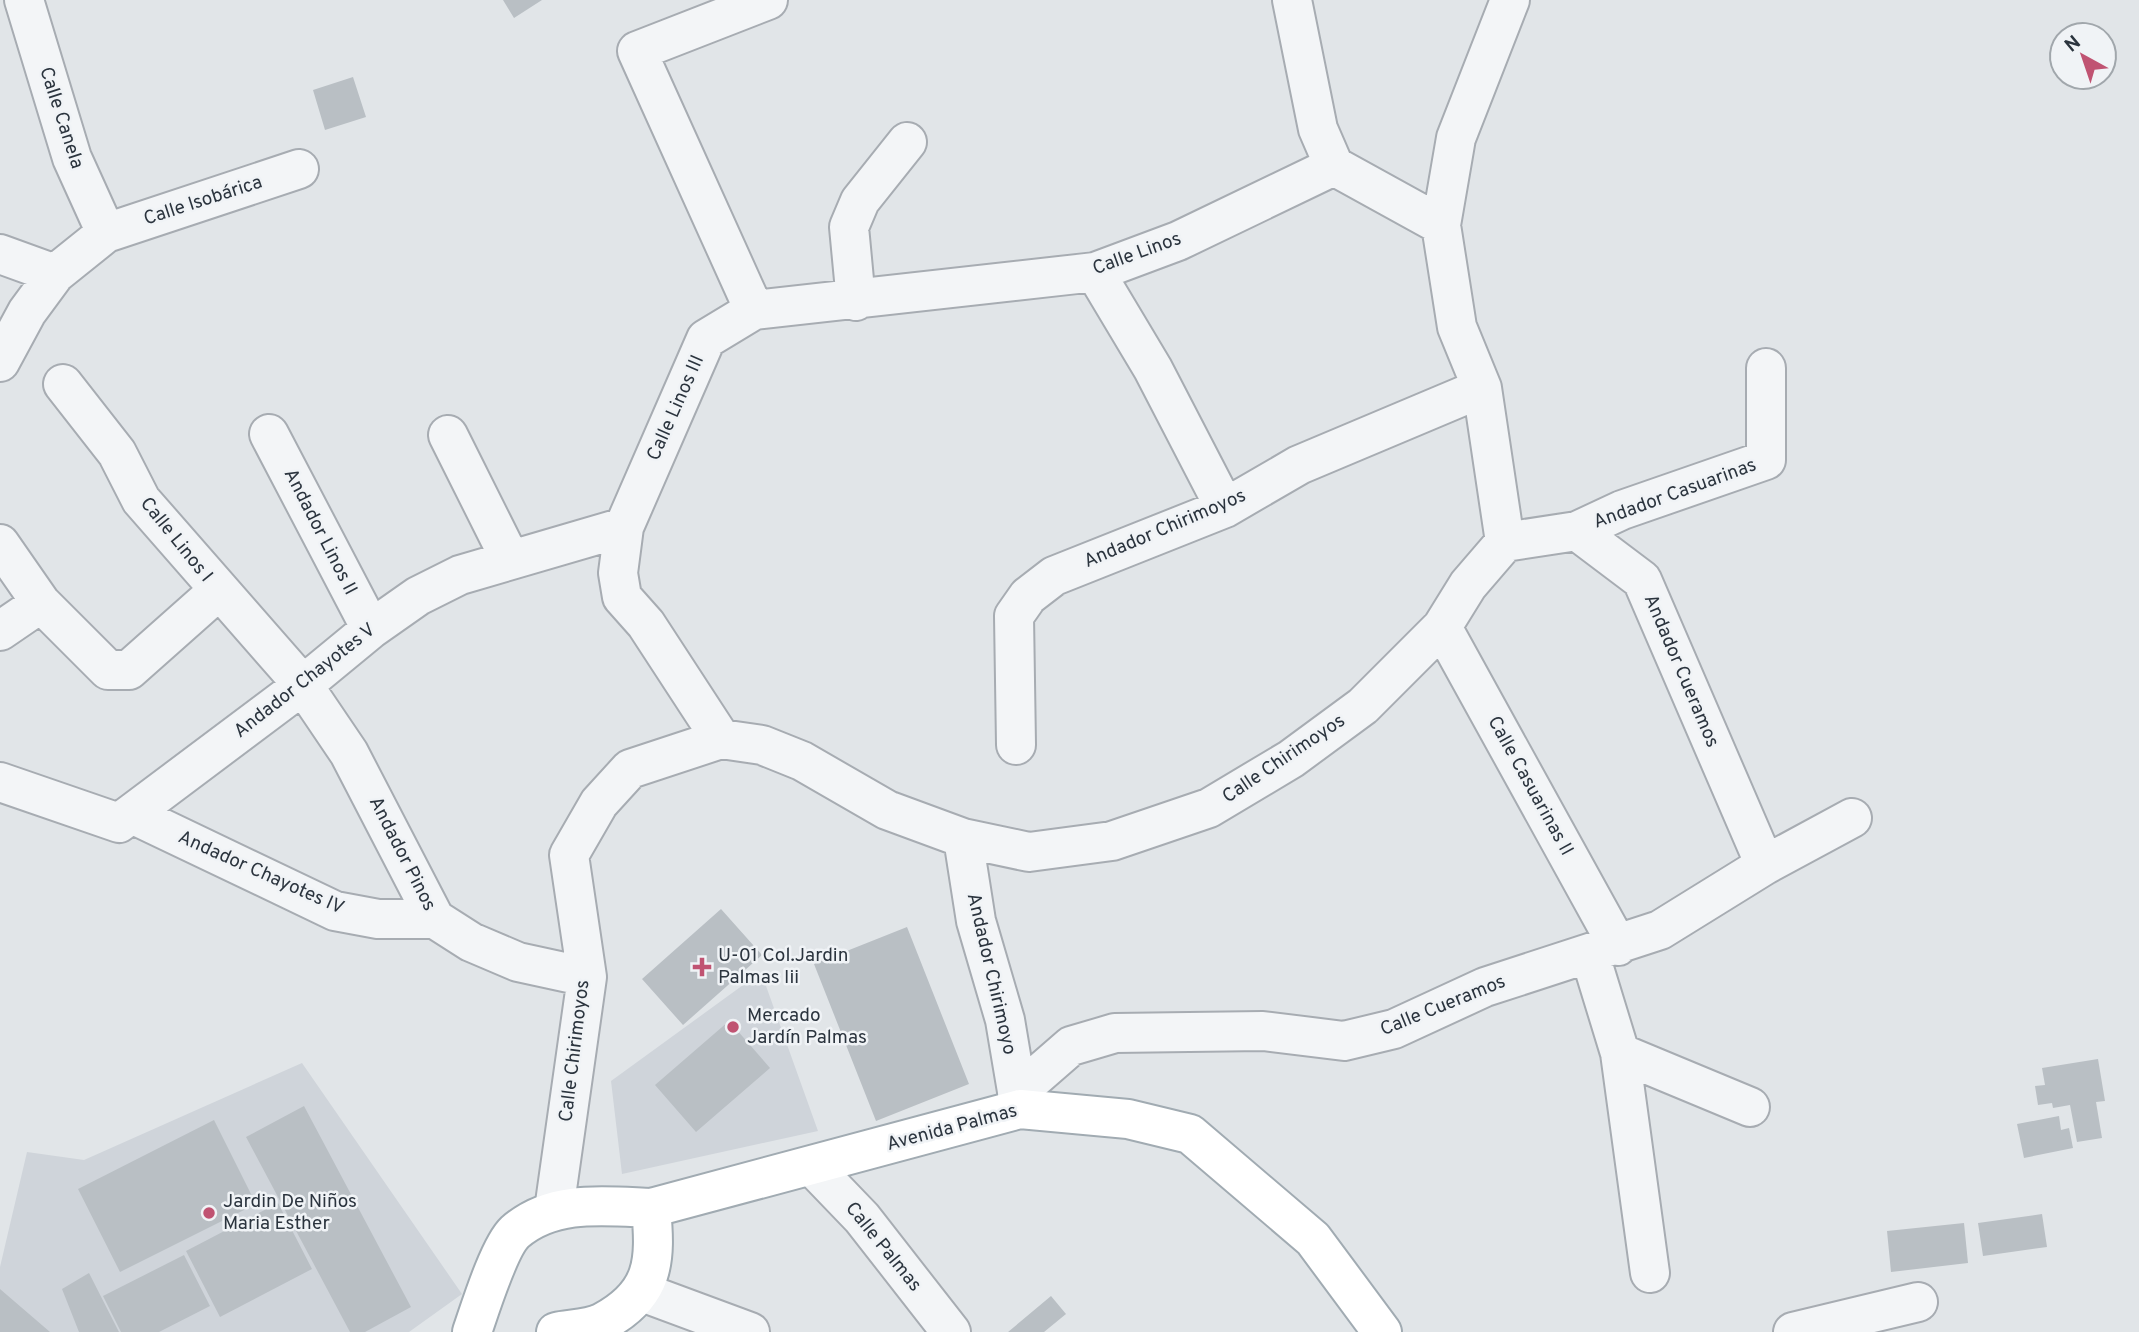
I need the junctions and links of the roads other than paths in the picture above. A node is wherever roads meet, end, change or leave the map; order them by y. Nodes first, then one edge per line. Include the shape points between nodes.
1 (24, 0) edge
2 (768, 0) edge
3 (1292, 0) edge
4 (1510, 0) edge
5 (907, 142) dead end
6 (1334, 166) junction
7 (299, 169) dead end
8 (1441, 225) junction
9 (106, 233) junction
10 (0, 254) edge
11 (1095, 272) junction
12 (55, 274) junction
13 (856, 301) junction
14 (754, 310) junction
15 (0, 362) edge
16 (1766, 368) dead end
17 (63, 384) dead end
18 (1482, 388) junction
19 (269, 434) dead end
20 (448, 435) dead end
21 (1225, 508) junction
22 (624, 527) junction
23 (1577, 531) junction
24 (1505, 542) junction
25 (0, 544) edge
26 (510, 559) junction
27 (218, 591) junction
28 (41, 603) junction
29 (1443, 627) junction
30 (370, 629) junction
31 (0, 631) edge
32 (303, 685) junction
33 (721, 739) junction
34 (1016, 745) dead end
35 (0, 782) edge
36 (132, 814) junction
37 (1852, 818) dead end
38 (963, 838) junction
39 (1765, 865) junction
40 (435, 919) junction
41 (1604, 950) junction
42 (587, 977) junction
43 (1619, 1054) junction
44 (1018, 1101) junction
45 (1750, 1107) dead end
46 (812, 1166) junction
47 (651, 1208) junction
48 (554, 1210) junction
49 (1650, 1273) dead end
50 (642, 1292) junction
51 (1918, 1301) dead end
52 (1846, 1325) edge
53 (472, 1332) edge
54 (556, 1332) edge
55 (750, 1332) edge
56 (951, 1332) edge
57 (1382, 1332) edge
58 (1793, 1332) edge

1 - 9 street, Calle Canela via 72,158
2 - 14 street via 637,51
3 - 6 street via 1318,129
4 - 8 street via 1457,138
5 - 13 street via 860,201 849,227
6 - 8 street
6 - 11 street, Calle Linos via 1178,241
7 - 9 street, Calle Isobárica
8 - 18 street via 1457,327
9 - 12 street
10 - 12 street
11 - 13 street, Calle Linos
11 - 21 street via 1153,369
12 - 15 street via 27,312
13 - 14 street, Calle Linos
14 - 22 street, Calle Linos III via 706,339
16 - 23 street, Andador Casuarinas via 1766,460 1622,510
17 - 27 street, Calle Linos I via 117,453 141,500
18 - 21 street, Andador Chirimoyos via 1299,465
18 - 24 street
19 - 30 street, Andador Linos II
20 - 26 street
21 - 34 street, Andador Chirimoyos via 1054,576 1028,596 1014,616
22 - 26 street, Andador Chayotes V
22 - 33 street, Calle Linos III via 618,573 622,597 646,624
23 - 24 street
23 - 39 street, Andador Cueramos via 1642,580
24 - 29 street, Calle Chirimoyos via 1468,585
25 - 28 street
26 - 30 street, Andador Chayotes V via 460,575 418,596
27 - 28 street via 129,670 108,670
27 - 32 street, Calle Linos I
28 - 31 street
29 - 38 street, Calle Chirimoyos via 1363,706 1291,759 1209,808 1112,841 1029,852
29 - 41 street, Calle Casuarinas II
30 - 32 street, Andador Chayotes V
32 - 36 street, Andador Chayotes V
32 - 40 street, Andador Pinos via 349,753
33 - 38 street, Calle Chirimoyos via 762,745 802,761 887,810
33 - 42 street, Calle Chirimoyos via 630,769 599,803 569,855
35 - 36 street via 119,823
36 - 40 street, Andador Chayotes IV via 335,911 378,919
37 - 39 street, Calle Cueramos
38 - 44 street, Andador Chirimoyo via 976,921 1005,1020
39 - 41 street, Calle Cueramos via 1660,930
40 - 42 street, Andador Pinos via 471,942 518,962
41 - 43 street, Calle Casuarinas II
41 - 44 street, Calle Cueramos via 1485,987 1394,1030 1344,1041 1263,1031 1115,1033 1070,1046
42 - 48 street, Calle Chirimoyos
43 - 45 street
43 - 49 street, Calle Casuarinas II
44 - 46 main road, Avenida Palmas
44 - 57 main road, Avenida Palmas via 1190,1134 1313,1239
46 - 47 main road, Avenida Palmas
46 - 56 street, Calle Palmas via 862,1218
47 - 48 main road, Avenida Palmas
47 - 50 main road via 655,1250
48 - 53 main road, Avenida Palmas via 514,1233 488,1285
50 - 54 main road via 602,1323
50 - 55 street
51 - 52 street
52 - 58 street

